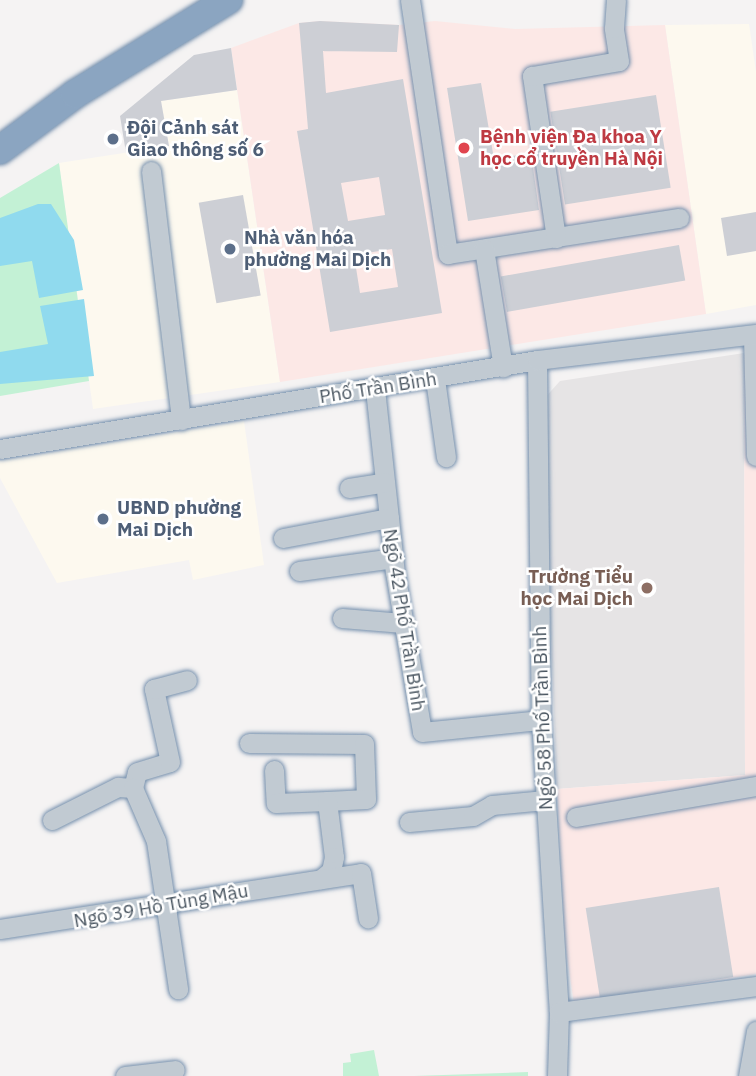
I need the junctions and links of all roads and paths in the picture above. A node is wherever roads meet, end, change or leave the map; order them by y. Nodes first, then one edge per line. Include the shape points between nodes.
1 (228, 0) edge
2 (410, 0) edge
3 (616, 0) edge
4 (0, 150) edge
5 (151, 171) dead end
6 (679, 218) dead end
7 (556, 238) junction
8 (484, 249) junction
9 (754, 335) edge
10 (537, 360) junction
11 (503, 367) junction
12 (435, 379) junction
13 (375, 389) junction
14 (181, 420) junction
15 (0, 449) edge
16 (756, 456) edge
17 (446, 457) dead end
18 (385, 482) junction
19 (349, 488) dead end
20 (389, 517) junction
21 (283, 538) dead end
22 (394, 558) junction
23 (299, 571) dead end
24 (342, 618) dead end
25 (402, 623) junction
26 (187, 680) dead end
27 (541, 720) junction
28 (249, 743) dead end
29 (274, 770) dead end
30 (756, 786) edge
31 (133, 788) junction
32 (545, 800) junction
33 (327, 801) junction
34 (576, 817) dead end
35 (52, 820) dead end
36 (409, 822) dead end
37 (321, 878) junction
38 (166, 905) junction
39 (368, 918) dead end
40 (0, 929) edge
41 (756, 986) edge
42 (178, 989) dead end
43 (559, 1012) junction
44 (756, 1031) edge
45 (175, 1070) dead end
46 (125, 1076) edge
47 (557, 1076) edge
48 (748, 1076) edge

1 - 4 highway via 75,94
2 - 8 street via 449,254
3 - 7 street via 619,61 532,76
5 - 14 street
6 - 7 street
7 - 8 street
8 - 11 street
9 - 10 street, Phố Trần Bình
9 - 16 street
10 - 11 street, Phố Trần Bình
10 - 27 street, Ngõ 58 Phố Trần Bình
11 - 12 street, Phố Trần Bình
12 - 13 street, Phố Trần Bình
12 - 17 street
13 - 14 street, Phố Trần Bình
13 - 18 street, Ngõ 42 Phố Trần Bình
14 - 15 street, Phố Trần Bình
18 - 19 street
18 - 20 street, Ngõ 42 Phố Trần Bình
20 - 21 street
20 - 22 street, Ngõ 42 Phố Trần Bình
22 - 23 street
22 - 25 street, Ngõ 42 Phố Trần Bình
24 - 25 street
25 - 27 street, Ngõ 42 Phố Trần Bình via 422,732
26 - 31 street via 154,689 170,762 136,772
27 - 32 street, Ngõ 58 Phố Trần Bình
28 - 33 street via 364,744 366,799
29 - 33 street via 276,803
30 - 34 street
31 - 35 street via 118,787
31 - 38 street via 156,841
32 - 36 street via 492,805 473,816
32 - 43 street, Ngõ 58 Phố Trần Bình
33 - 37 street via 334,857 331,871
37 - 38 street, Ngõ 39 Hồ Tùng Mậu
37 - 39 street, Ngõ 39 Hồ Tùng Mậu via 360,873
38 - 40 street, Ngõ 39 Hồ Tùng Mậu
38 - 42 street
41 - 43 street
43 - 47 street, Ngõ 58 Phố Trần Bình
44 - 48 street
45 - 46 street

